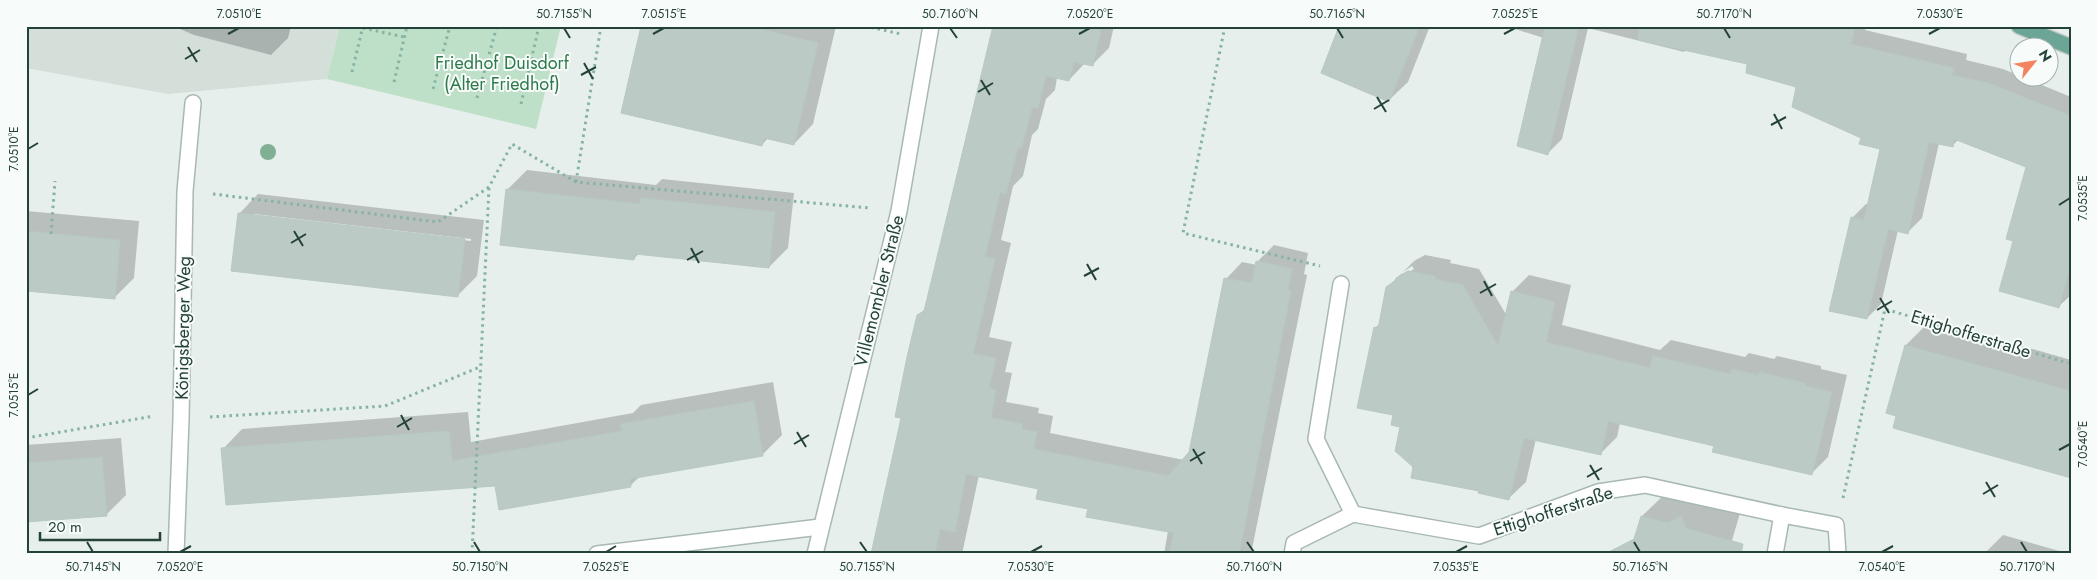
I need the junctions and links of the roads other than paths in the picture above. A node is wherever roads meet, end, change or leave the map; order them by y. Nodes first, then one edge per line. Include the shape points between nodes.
1 (2019, 26) edge
2 (930, 33) edge
3 (2071, 48) edge
4 (193, 103) dead end
5 (1341, 284) road end
6 (1353, 514) junction
7 (1782, 515) junction
8 (820, 527) junction
9 (176, 554) edge
10 (597, 554) edge
11 (815, 554) edge
12 (1292, 554) edge
13 (1775, 554) edge
14 (1838, 554) edge

1 - 3 main road
2 - 8 street, Villemombler Straße via 899,211
4 - 9 street, Königsberger Weg via 185,191
5 - 6 street via 1316,439
6 - 7 street, Ettighofferstraße via 1479,536 1598,492 1645,485
6 - 12 street via 1294,543
7 - 13 street
7 - 14 street, Ettighofferstraße via 1836,525
8 - 10 street
8 - 11 street, Villemombler Straße

